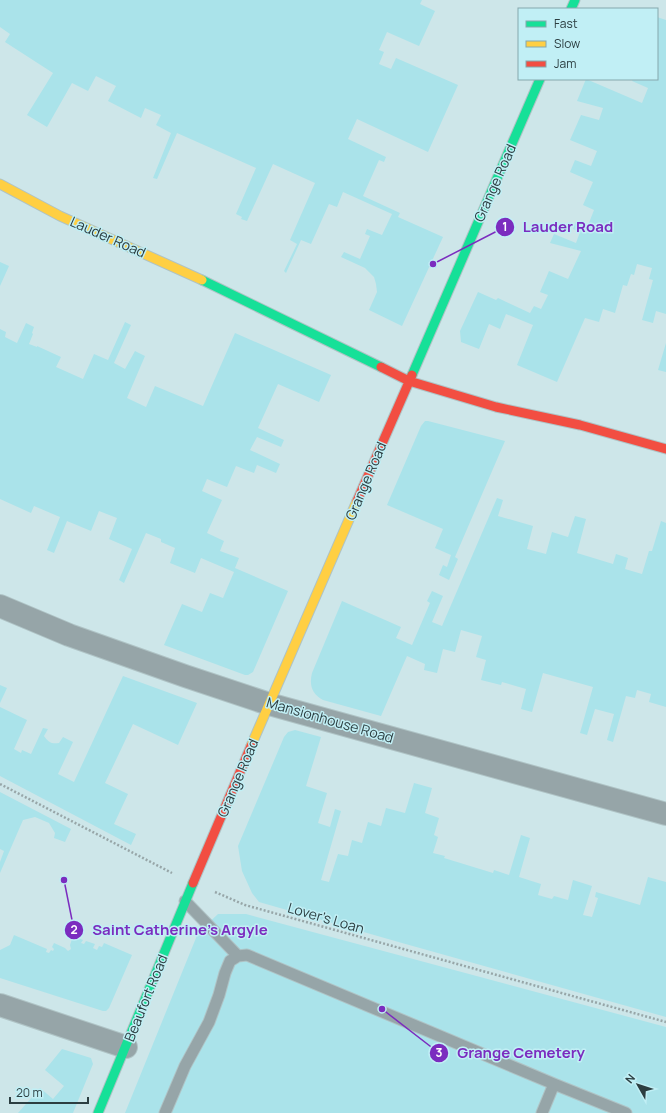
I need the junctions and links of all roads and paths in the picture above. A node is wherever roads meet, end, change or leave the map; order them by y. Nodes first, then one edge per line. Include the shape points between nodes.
1 (540, 80) edge
2 (0, 184) edge
3 (409, 381) junction
4 (666, 449) edge
5 (0, 606) edge
6 (269, 704) junction
7 (0, 784) edge
8 (666, 814) edge
9 (193, 883) junction
10 (185, 900) junction
11 (238, 956) junction
12 (0, 1005) edge
13 (666, 1022) edge
14 (126, 1047) junction
15 (554, 1084) junction
16 (98, 1113) edge
17 (166, 1113) edge
18 (542, 1113) edge
19 (626, 1113) edge

1 - 3 street, Grange Road
2 - 3 street, Lauder Road via 60,216 219,288
3 - 4 street, Lauder Road via 496,407 580,425
3 - 6 street, Grange Road
5 - 6 street, Mansionhouse Road via 69,635
6 - 8 street, Mansionhouse Road
6 - 9 street, Grange Road
7 - 9 path, Lover's Loan
9 - 10 street, Beaufort Road
9 - 13 path, Lover's Loan via 245,905
10 - 11 lane
10 - 14 street, Beaufort Road
11 - 15 lane via 247,955
11 - 17 lane via 230,961 209,1022 185,1066
12 - 14 street
14 - 16 street, Beaufort Road
15 - 18 lane
15 - 19 lane

